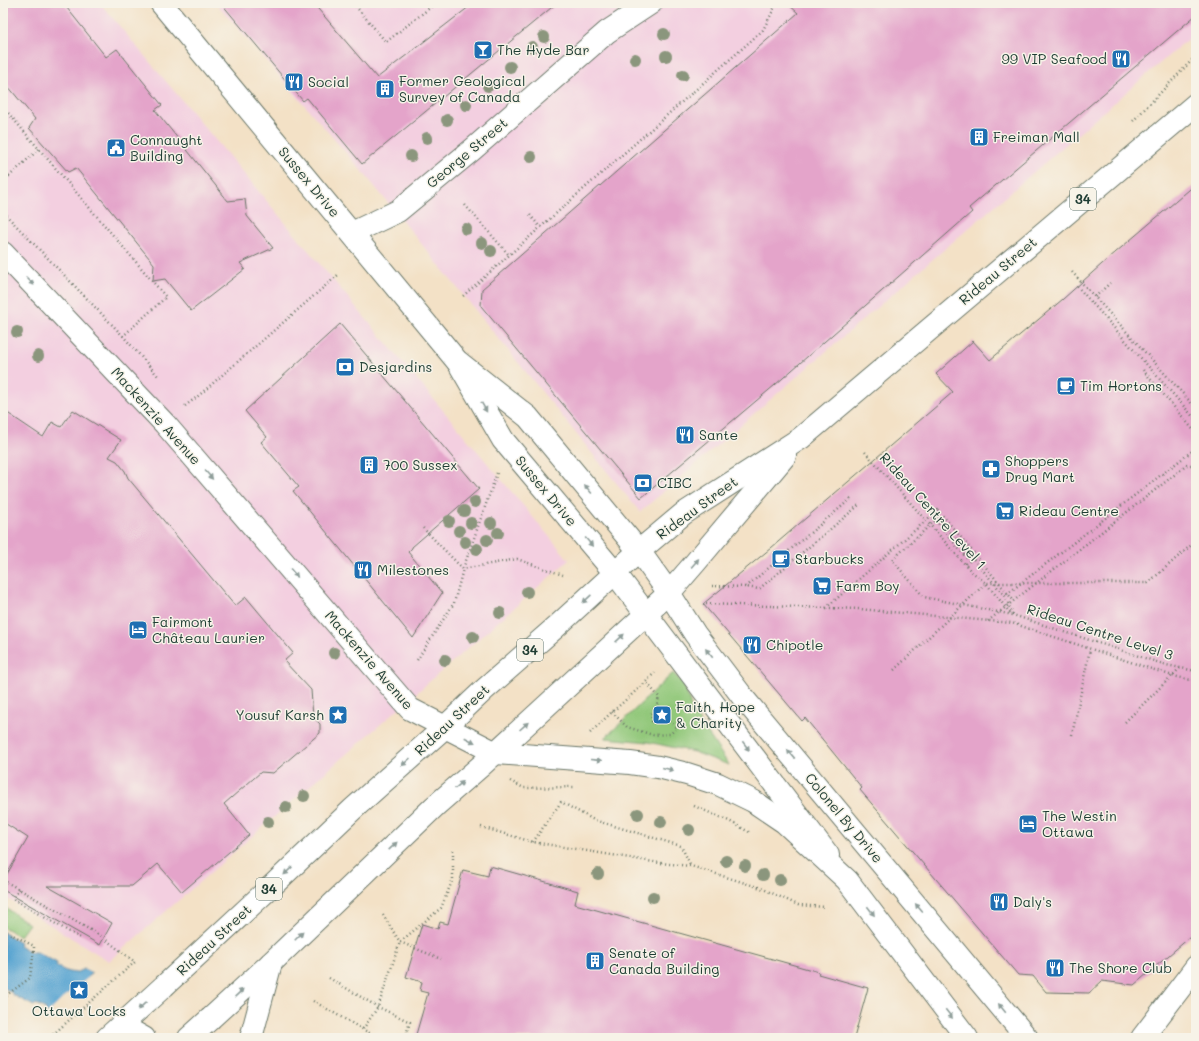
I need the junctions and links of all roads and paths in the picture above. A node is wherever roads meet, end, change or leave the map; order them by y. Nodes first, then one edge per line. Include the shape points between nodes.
1 (161, 3) edge
2 (353, 3) edge
3 (436, 3) edge
4 (651, 3) edge
5 (778, 3) edge
6 (1196, 104) edge
7 (3, 107) edge
8 (39, 149) junction
9 (3, 182) edge
10 (465, 205) dead end
11 (530, 214) dead end
12 (540, 227) junction
13 (352, 233) junction
14 (3, 253) edge
15 (509, 255) junction
16 (1072, 272) dead end
17 (338, 275) dead end
18 (1110, 283) dead end
19 (1077, 286) dead end
20 (463, 296) dead end
21 (1095, 297) junction
22 (123, 336) dead end
23 (457, 361) junction
24 (1143, 370) dead end
25 (185, 406) dead end
26 (1196, 408) edge
27 (1196, 420) edge
28 (1196, 433) edge
29 (801, 438) junction
30 (1196, 448) edge
31 (865, 452) dead end
32 (1196, 465) edge
33 (498, 468) dead end
34 (853, 497) dead end
35 (918, 499) dead end
36 (859, 505) dead end
37 (423, 528) dead end
38 (1196, 541) edge
39 (639, 551) junction
40 (965, 564) junction
41 (463, 569) junction
42 (615, 572) junction
43 (563, 575) dead end
44 (986, 584) junction
45 (712, 586) dead end
46 (746, 587) junction
47 (669, 593) junction
48 (1005, 596) junction
49 (1014, 601) junction
50 (703, 604) dead end
51 (826, 608) junction
52 (1005, 608) junction
53 (646, 614) junction
54 (1013, 615) junction
55 (988, 621) junction
56 (1090, 649) junction
57 (417, 660) dead end
58 (660, 666) dead end
59 (1180, 668) junction
60 (894, 670) dead end
61 (1196, 671) edge
62 (1196, 681) edge
63 (646, 682) junction
64 (612, 712) junction
65 (1125, 722) dead end
66 (445, 727) junction
67 (590, 733) dead end
68 (1072, 735) dead end
69 (489, 759) junction
70 (576, 787) dead end
71 (690, 804) dead end
72 (481, 827) dead end
73 (754, 835) dead end
74 (533, 842) junction
75 (453, 847) dead end
76 (691, 866) junction
77 (3, 880) edge
78 (847, 880) junction
79 (18, 889) junction
80 (825, 907) dead end
81 (383, 915) dead end
82 (3, 930) edge
83 (82, 939) dead end
84 (400, 942) junction
85 (441, 959) dead end
86 (271, 963) junction
87 (1196, 967) edge
88 (329, 978) dead end
89 (3, 1000) edge
90 (313, 1001) dead end
91 (378, 1007) junction
92 (363, 1029) junction
93 (114, 1032) edge
94 (49, 1038) edge
95 (144, 1038) edge
96 (189, 1038) edge
97 (251, 1038) edge
98 (378, 1038) edge
99 (405, 1038) edge
100 (968, 1038) edge
101 (1027, 1038) edge
102 (1142, 1038) edge

1 - 13 main road, Sussex Drive
2 - 3 path via 386,42
4 - 13 main road, George Street via 607,32 398,211
5 - 12 path via 763,30
6 - 29 main road, Rideau Street / 34
7 - 8 path
8 - 9 path
8 - 22 path via 166,297
10 - 15 path
11 - 12 path
12 - 15 path
13 - 23 main road, Sussex Drive
14 -> 66 main road, Mackenzie Avenue via 170,430 410,709
15 - 20 path
16 - 21 path
17 - 25 path
18 - 21 path
19 - 27 path
21 - 26 path
39 -> 23 main road, Sussex Drive via 528,417
23 -> 42 main road, Sussex Drive via 503,440
24 - 28 path
29 - 39 main road, Rideau Street / 34 via 683,514
47 -> 29 main road, Rideau Street / 34
30 - 48 path, Rideau Centre Level 3
31 - 40 path, Rideau Centre Level 1
32 - 49 path via 1187,466
33 - 41 path
34 - 46 path
35 - 40 path via 969,561
36 - 46 path via 759,589
37 - 41 path
38 - 44 path, Rideau Centre Level 1 via 1148,583
39 - 42 main road, Rideau Street / 34
39 - 47 main road, Sussex Drive
40 - 44 path, Rideau Centre Level 1
41 - 43 path via 517,559
41 - 57 path via 454,603
42 - 53 main road, Sussex Drive
42 -> 66 main road, Rideau Street / 34
44 - 52 path
44 - 60 path, Rideau Centre Level 1
45 - 46 path
47 - 53 main road, Rideau Street / 34
101 -> 47 main road, Colonel By Drive via 746,700 695,634
48 - 54 path, Rideau Centre Level 3
48 - 54 path, Rideau Centre Level 3 via 938,518 892,560 924,597
49 - 51 path via 938,510
49 - 52 path
50 - 51 path
51 - 55 path
52 - 54 path
52 - 55 path
69 -> 53 main road, Rideau Street / 34
53 -> 78 main road
54 - 59 path, Rideau Centre Level 3
55 - 56 path via 1012,623
56 - 62 path
56 - 68 path
58 - 63 path
59 - 61 path, Rideau Centre Level 3
59 - 65 path, Rideau Centre Level 3
63 - 64 path
63 - 64 path via 659,697 657,707 651,714 652,722 659,724 668,719 677,728 670,734 653,735 628,727
64 - 67 path
66 -> 69 main road, Mackenzie Avenue
66 -> 93 main road, Rideau Street / 34, bridge via 353,809
69 - 70 path via 518,786 524,788
69 -> 78 main road, Mackenzie Avenue via 582,759 644,765 718,784 753,801 784,822
86 -> 69 main road, Rideau Street / 34 via 435,806
71 - 73 path
72 - 74 path
74 - 76 path
74 - 76 path via 561,802 594,820 681,846
75 - 84 path via 453,879 441,908
76 - 80 path via 761,888 798,905
77 - 79 path
78 -> 100 main road
79 - 83 path via 13,899
79 - 94 path via 101,936 135,962
81 - 84 path
82 - 89 path via 34,946 30,978
84 - 85 path
84 - 91 path
96 -> 86 main road, Rideau Street / 34, bridge
86 - 97 main road, bridge
87 - 102 main road
88 - 91 path
90 - 92 path, bridge
91 - 92 path
91 - 99 path via 410,1022
92 - 98 path, bridge
93 - 95 main road

